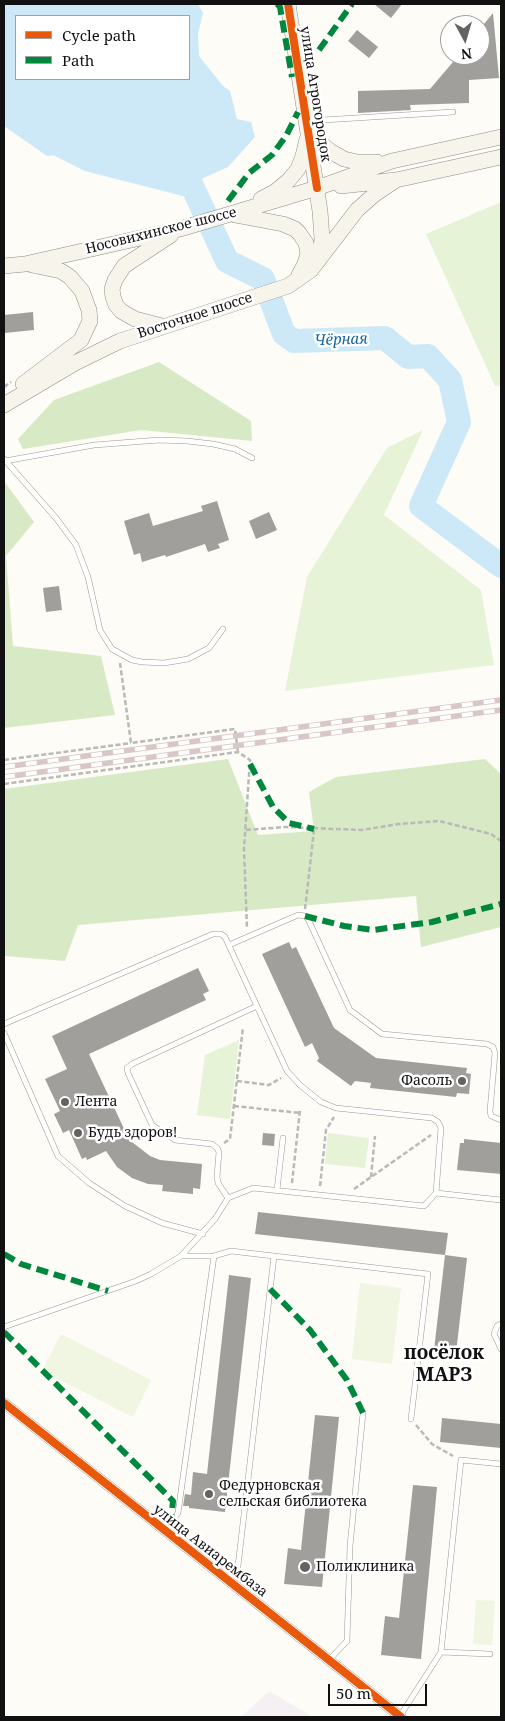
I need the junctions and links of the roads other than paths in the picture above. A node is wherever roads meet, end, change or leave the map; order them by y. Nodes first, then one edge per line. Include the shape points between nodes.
1 (288, 4) edge
2 (453, 112) dead end
3 (308, 127) junction
4 (501, 137) edge
5 (501, 157) edge
6 (392, 161) junction
7 (396, 180) junction
8 (317, 188) junction
9 (233, 214) junction
10 (180, 229) junction
11 (320, 258) junction
12 (25, 264) junction
13 (4, 266) edge
14 (285, 287) junction
15 (162, 326) junction
16 (4, 401) edge
17 (4, 405) edge
18 (252, 458) dead end
19 (5, 460) edge
20 (223, 630) dead end
21 (229, 944) junction
22 (257, 1006) junction
23 (4, 1024) edge
24 (4, 1032) edge
25 (501, 1120) edge
26 (283, 1138) dead end
27 (278, 1190) junction
28 (436, 1193) junction
29 (228, 1198) junction
30 (501, 1200) edge
31 (202, 1234) junction
32 (181, 1256) junction
33 (214, 1256) junction
34 (274, 1256) junction
35 (501, 1324) edge
36 (4, 1327) edge
37 (501, 1349) edge
38 (4, 1403) edge
39 (363, 1413) dead end
40 (411, 1419) road end
41 (501, 1464) edge
42 (164, 1531) junction
43 (228, 1581) junction
44 (441, 1652) junction
45 (490, 1654) dead end
46 (329, 1660) junction
47 (401, 1717) edge

1 - 3 main road, улица Агрогородок
2 - 3 lane
3 - 6 main road via 330,151 344,159 368,163
3 - 8 main road, улица Агрогородок
3 - 9 main road via 304,156 288,181
4 - 6 main road
5 - 7 main road
6 - 8 main road
7 - 8 main road
7 - 11 main road, Восточное шоссе via 357,210
8 - 9 main road, Носовихинское шоссе
8 - 11 main road via 322,233
9 - 10 main road, Носовихинское шоссе
9 - 14 main road via 284,224 295,228 303,237 307,260 301,272
10 - 12 main road, Носовихинское шоссе
10 - 15 main road via 124,266 112,289 121,311
11 - 14 main road, Восточное шоссе via 311,270
12 - 13 main road, Носовихинское шоссе
12 - 16 main road via 60,271 70,277 82,291 90,321 81,340
14 - 15 main road, Восточное шоссе
15 - 17 main road, Восточное шоссе via 120,341 75,363
18 - 19 lane via 235,449 212,444 159,440 94,445
19 - 20 lane via 76,545 88,577 100,630 112,649 132,660 152,663 188,659 209,648
21 - 22 lane
21 - 23 lane via 221,934 213,934
21 - 25 lane via 298,915 305,916 350,1010 382,1034 493,1047 490,1111 491,1116
22 - 28 lane via 287,1071 321,1102 339,1109 432,1118 438,1122
22 - 29 lane via 127,1068 152,1125 175,1140 212,1144 217,1148 216,1177
24 - 31 lane via 58,1156 125,1206 162,1223
26 - 27 lane
27 - 28 lane via 424,1206
27 - 29 lane via 253,1188
28 - 30 lane
29 - 31 lane
31 - 32 lane
32 - 33 lane
32 - 36 lane via 136,1282
33 - 34 lane via 231,1251
33 - 42 lane via 178,1513
34 - 40 lane via 428,1274
34 - 43 lane via 238,1566
35 - 37 lane via 494,1334
38 - 42 street, улица Авиарембаза
39 - 46 lane via 350,1546 347,1641
41 - 44 lane via 461,1460
42 - 43 street, улица Авиарембаза
43 - 46 street, улица Авиарембаза
44 - 45 lane
44 - 47 lane
46 - 47 street, улица Авиарембаза

